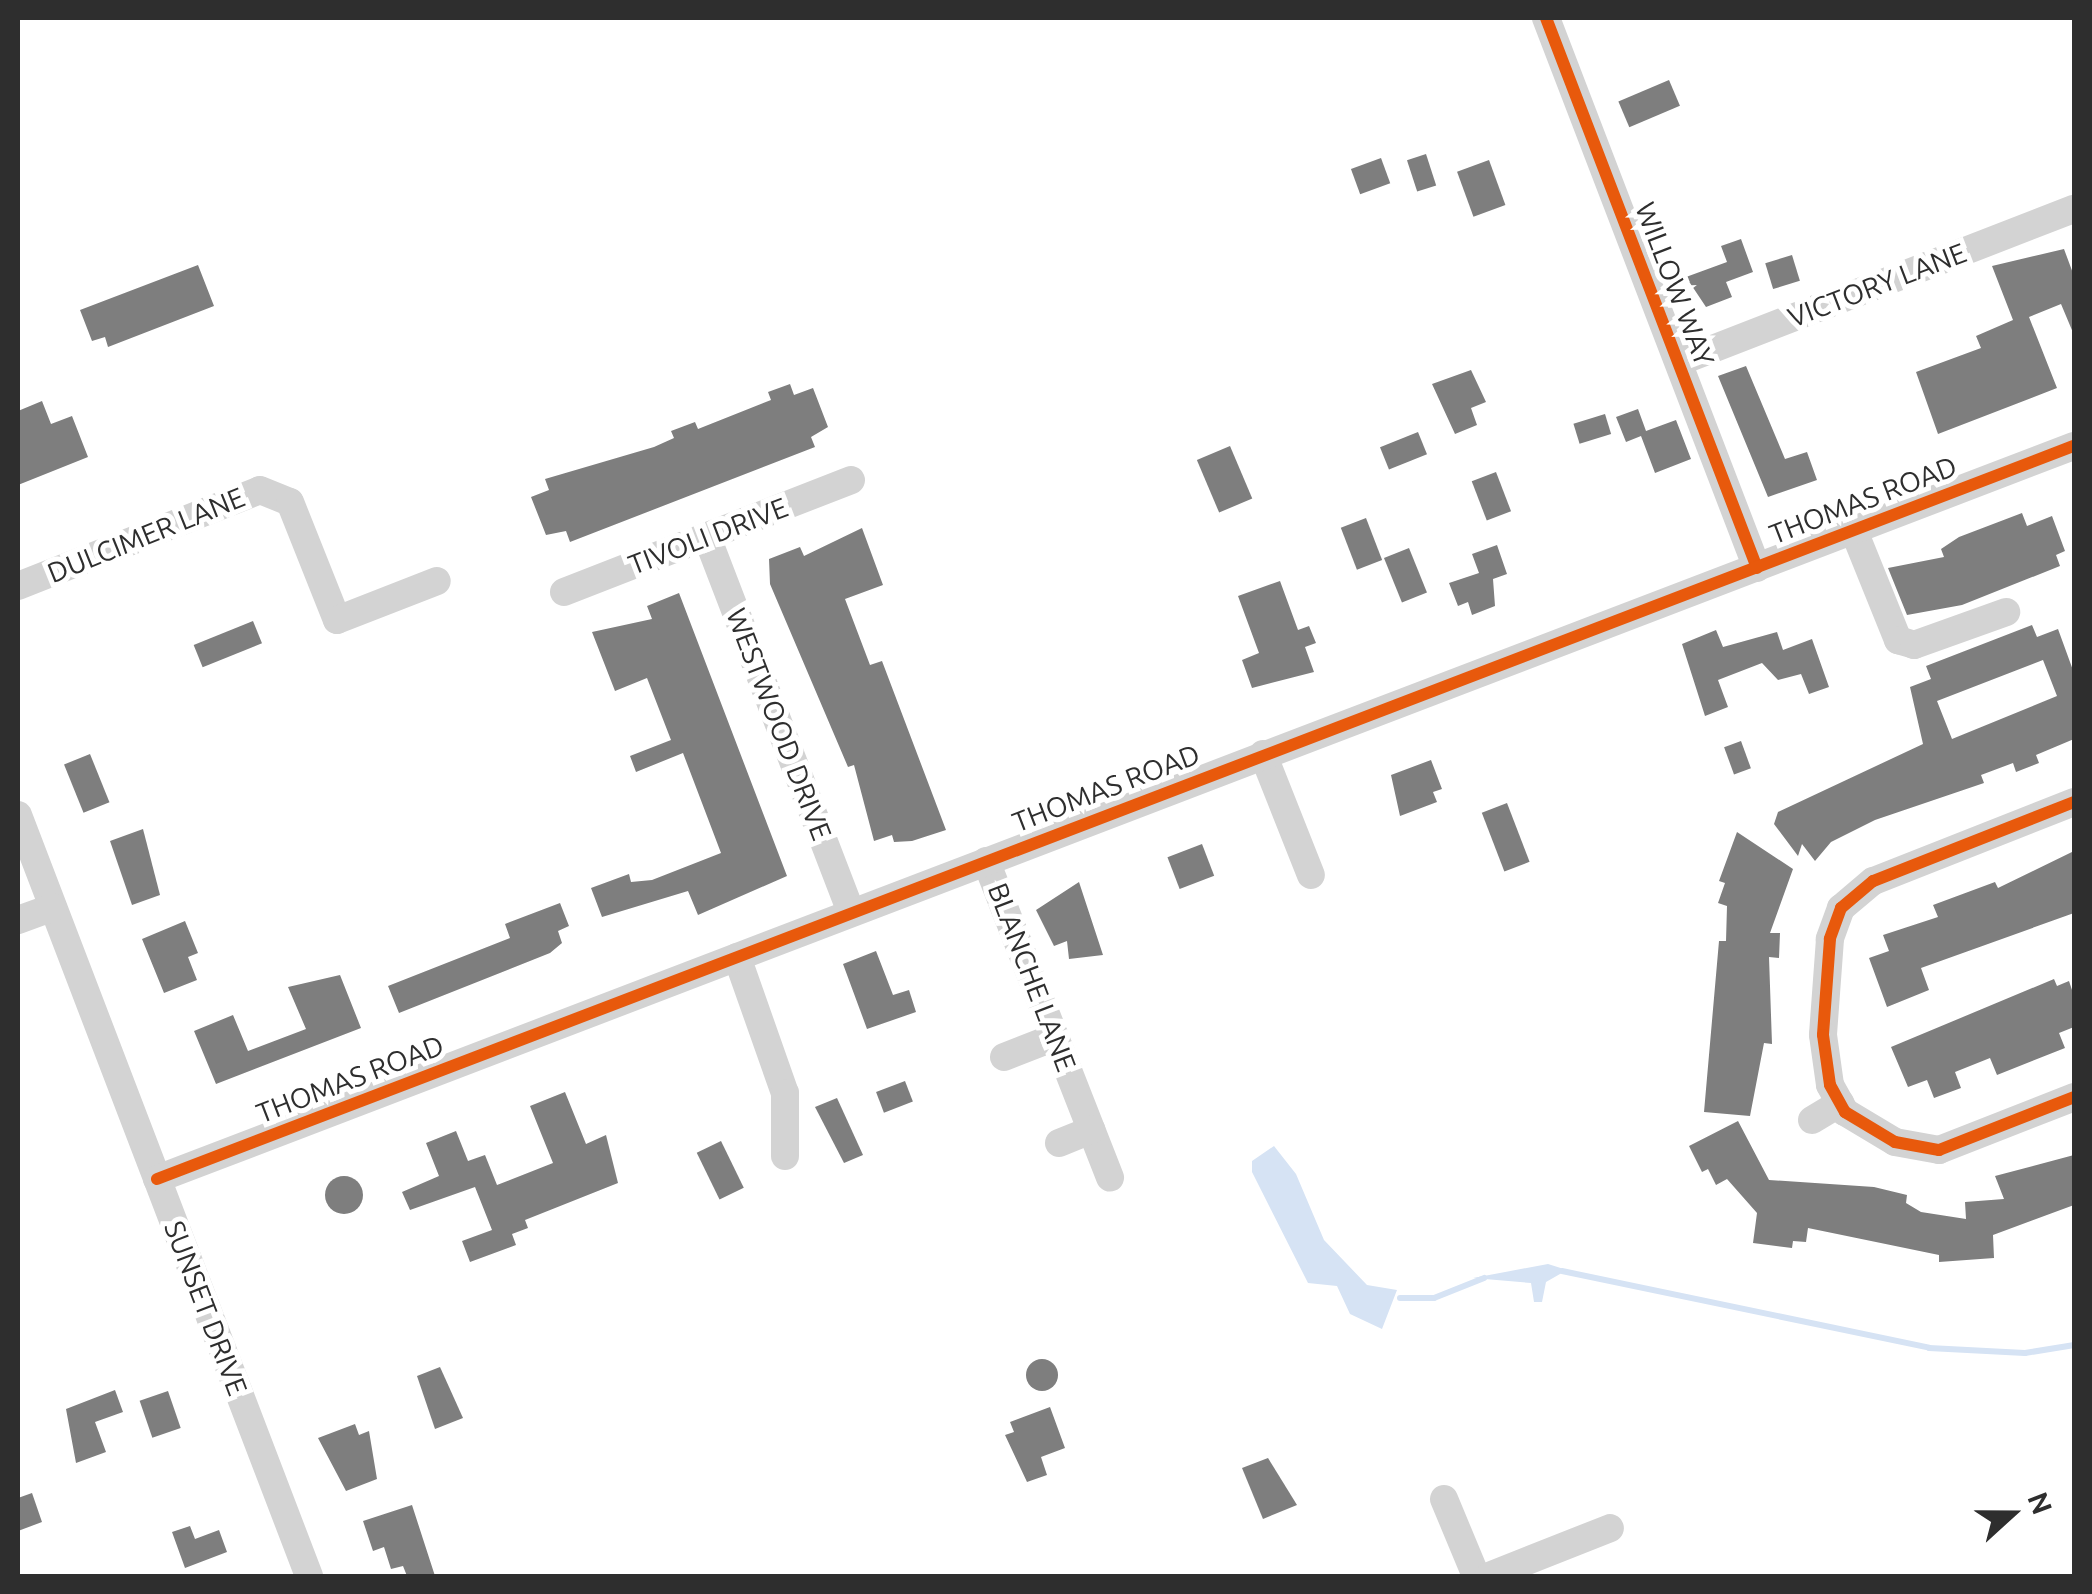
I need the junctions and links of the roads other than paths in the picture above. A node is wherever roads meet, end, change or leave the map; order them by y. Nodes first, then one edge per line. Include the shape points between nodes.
1 (1546, 18) edge
2 (2074, 209) edge
3 (1679, 362) junction
4 (2074, 446) edge
5 (852, 480) dead end
6 (1854, 530) junction
7 (706, 536) junction
8 (1757, 568) junction
9 (438, 581) dead end
10 (18, 586) edge
11 (564, 592) dead end
12 (2006, 612) dead end
13 (1263, 754) junction
14 (2074, 802) edge
15 (18, 815) edge
16 (986, 861) junction
17 (1312, 875) dead end
18 (52, 907) junction
19 (851, 912) junction
20 (18, 920) edge
21 (737, 956) junction
22 (1055, 1037) junction
23 (1004, 1057) dead end
24 (2074, 1097) edge
25 (1840, 1103) junction
26 (1812, 1120) dead end
27 (1092, 1130) junction
28 (1060, 1143) dead end
29 (785, 1156) dead end
30 (1110, 1178) dead end
31 (156, 1179) junction
32 (1444, 1500) dead end
33 (1610, 1528) dead end
34 (309, 1576) edge
35 (1476, 1576) edge
36 (1490, 1576) edge

1 - 3 street, WILLOW WAY
2 - 3 street, VICTORY LANE
3 - 8 street, WILLOW WAY
4 - 6 street, THOMAS ROAD
5 - 7 street, TIVOLI DRIVE
6 - 8 street, THOMAS ROAD
6 - 12 street via 1898,640 1914,645
7 - 11 street, TIVOLI DRIVE
7 - 19 street, WESTWOOD DRIVE
8 - 13 street, THOMAS ROAD
9 - 10 street, DULCIMER LANE via 337,620 290,502 276,490
13 - 16 street, THOMAS ROAD
13 - 17 street
14 - 25 street via 1873,881 1841,908 1830,939 1823,1035
15 - 18 street, SUNSET DRIVE
16 - 19 street, THOMAS ROAD
16 - 22 street, BLANCHE LANE
18 - 20 street
18 - 31 street, SUNSET DRIVE
19 - 21 street, THOMAS ROAD
21 - 29 street via 785,1093
21 - 31 street, THOMAS ROAD
22 - 23 street
22 - 27 street, BLANCHE LANE
24 - 25 street via 1939,1150 1867,1130
25 - 26 street
27 - 28 street
27 - 30 street, BLANCHE LANE
31 - 34 street, SUNSET DRIVE
32 - 35 street
33 - 36 street

